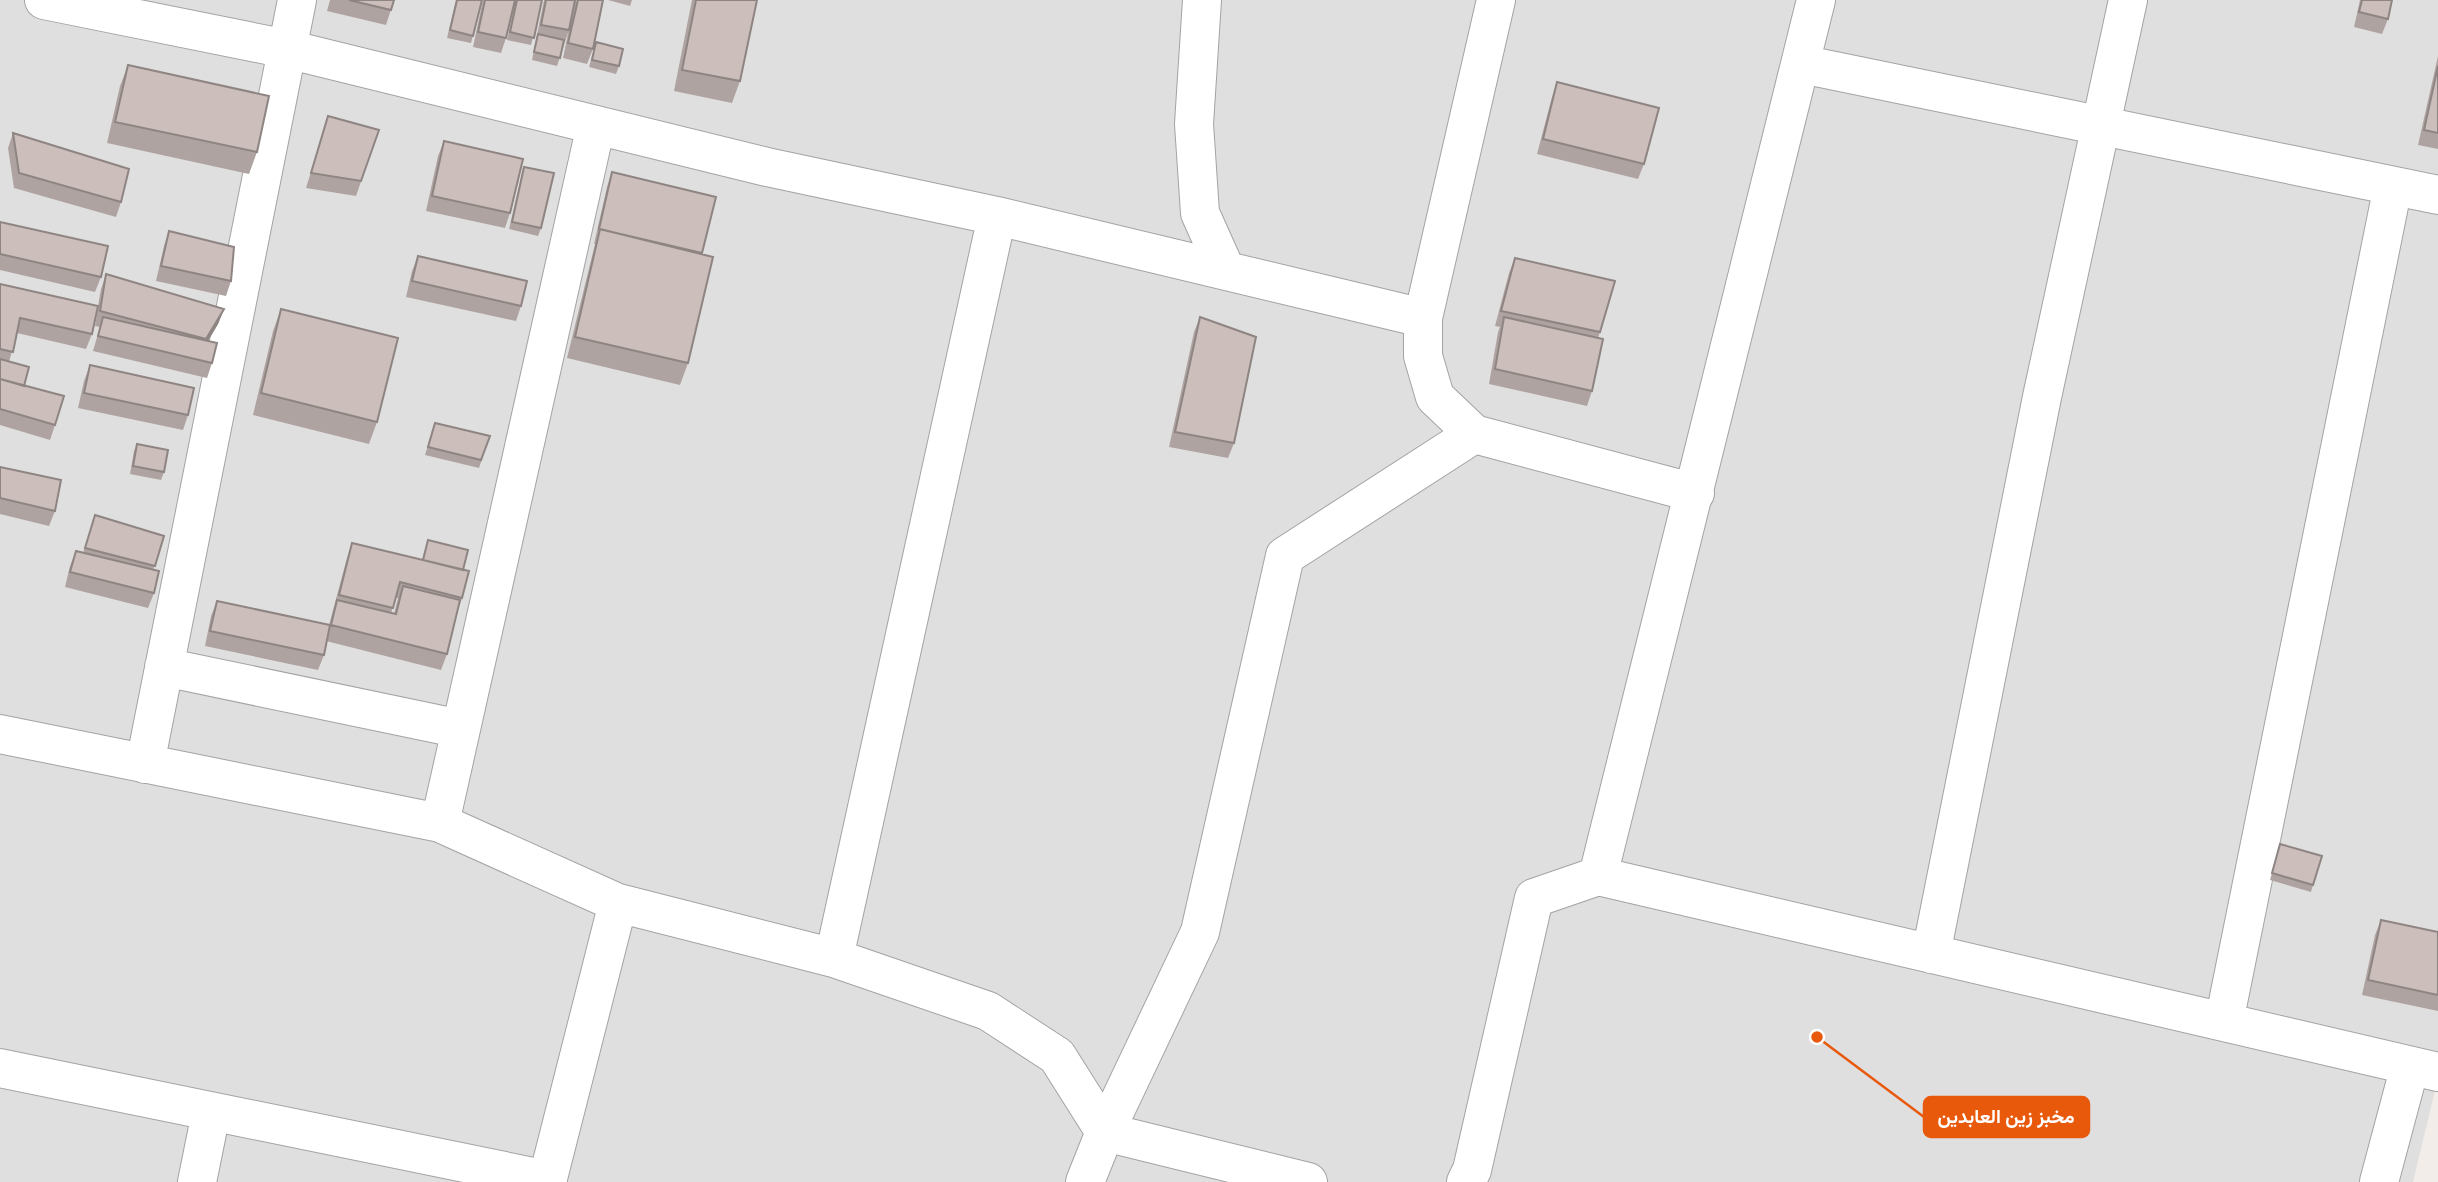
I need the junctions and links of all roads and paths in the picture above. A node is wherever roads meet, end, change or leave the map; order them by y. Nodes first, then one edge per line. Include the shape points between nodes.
1 (44, 0) edge
2 (297, 0) edge
3 (1202, 0) edge
4 (1496, 0) edge
5 (1816, 0) edge
6 (2128, 0) edge
7 (287, 49) junction
8 (1801, 64) junction
9 (596, 125) junction
10 (2101, 125) junction
11 (2393, 186) junction
12 (2438, 195) edge
13 (997, 216) junction
14 (1226, 271) junction
15 (1423, 318) junction
16 (1474, 434) junction
17 (1695, 493) junction
18 (164, 667) junction
19 (461, 729) junction
20 (0, 734) edge
21 (145, 764) junction
22 (440, 823) junction
23 (1598, 876) junction
24 (618, 903) junction
25 (1931, 954) junction
26 (834, 958) junction
27 (2224, 1022) junction
28 (0, 1068) edge
29 (2424, 1069) edge
30 (211, 1113) junction
31 (1105, 1132) junction
32 (548, 1181) edge
33 (197, 1182) edge
34 (1085, 1182) edge
35 (1308, 1182) edge
36 (1466, 1182) edge
37 (2379, 1182) edge

1 - 7 street
2 - 7 street
3 - 14 street via 1194,124 1200,213
4 - 15 street
5 - 8 street
6 - 10 street
7 - 9 street
7 - 18 street
8 - 10 street
8 - 17 street
9 - 13 street
9 - 19 street
10 - 11 street
10 - 25 street
11 - 12 street
11 - 27 street
13 - 14 street
13 - 26 street
14 - 15 street
15 - 16 street via 1423,356 1435,397
16 - 17 street
16 - 31 street via 1285,556 1200,932
17 - 23 street
18 - 19 street
18 - 21 street
19 - 22 street
20 - 21 street
21 - 22 street
22 - 24 street
23 - 25 street
23 - 36 street via 1534,898
24 - 26 street
24 - 32 street
25 - 27 street
26 - 31 street via 988,1011 1057,1056
27 - 29 street
28 - 30 street
29 - 37 street
30 - 32 street
30 - 33 street
31 - 34 street
31 - 35 street

